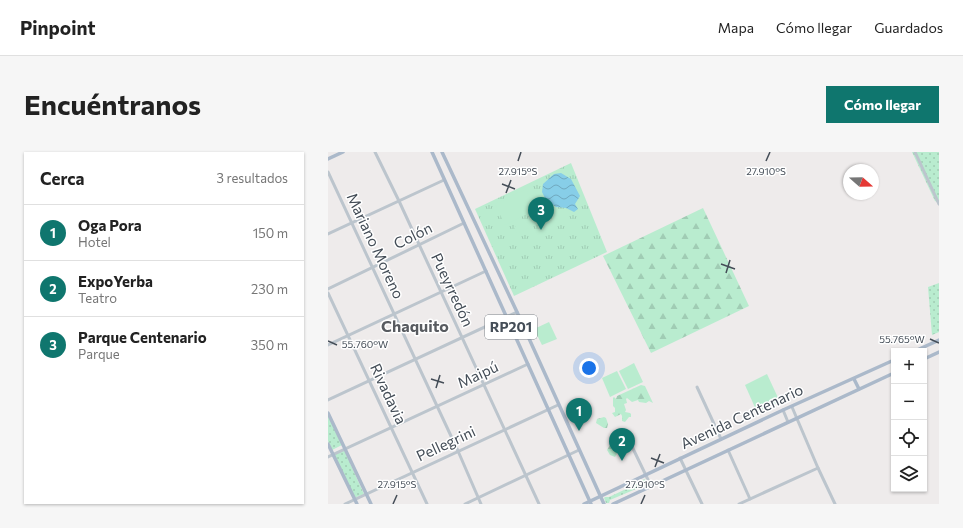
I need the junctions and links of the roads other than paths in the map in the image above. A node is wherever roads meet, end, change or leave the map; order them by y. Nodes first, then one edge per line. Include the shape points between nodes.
1 (343, 152) edge
2 (374, 152) edge
3 (432, 152) edge
4 (442, 152) edge
5 (915, 152) edge
6 (328, 159) edge
7 (328, 172) edge
8 (444, 180) junction
9 (399, 201) junction
10 (939, 204) edge
11 (352, 223) junction
12 (464, 223) junction
13 (328, 234) edge
14 (419, 245) junction
15 (372, 267) junction
16 (486, 271) junction
17 (328, 289) edge
18 (441, 292) junction
19 (328, 293) edge
20 (517, 312) junction
21 (394, 314) junction
22 (506, 317) junction
23 (348, 336) junction
24 (462, 338) junction
25 (939, 340) edge
26 (328, 345) edge
27 (922, 348) edge
28 (939, 352) edge
29 (927, 357) edge
30 (415, 360) junction
31 (891, 361) edge
32 (528, 364) junction
33 (891, 373) edge
34 (854, 379) junction
35 (369, 381) junction
36 (484, 384) junction
37 (697, 387) dead end
38 (858, 389) junction
39 (328, 400) edge
40 (558, 405) junction
41 (437, 406) junction
42 (792, 406) junction
43 (548, 408) junction
44 (783, 410) junction
45 (328, 413) edge
46 (797, 418) junction
47 (788, 422) junction
48 (391, 427) junction
49 (504, 429) junction
50 (627, 436) dead end
51 (721, 439) junction
52 (328, 444) edge
53 (345, 448) junction
54 (579, 450) junction
55 (728, 450) junction
56 (458, 451) junction
57 (333, 454) junction
58 (569, 454) junction
59 (328, 457) edge
60 (680, 458) junction
61 (818, 468) junction
62 (686, 470) junction
63 (412, 472) junction
64 (646, 474) junction
65 (526, 475) junction
66 (651, 486) junction
67 (366, 494) junction
68 (600, 497) junction
69 (478, 498) junction
70 (355, 499) junction
71 (750, 499) junction
72 (591, 503) edge
73 (345, 504) edge
74 (357, 504) edge
75 (371, 504) edge
76 (427, 504) edge
77 (465, 504) edge
78 (481, 504) edge
79 (539, 504) edge
80 (584, 504) edge
81 (604, 504) edge
82 (613, 504) edge
83 (702, 504) edge
84 (739, 504) edge
85 (835, 504) edge

1 - 6 main road
2 - 9 street, Pueyrredón
3 - 8 main road, RP201
4 - 20 main road, RP201
5 - 10 street
7 - 11 street, Mariano Moreno
8 - 9 street
8 - 12 main road, RP201
9 - 11 street
9 - 14 street, Pueyrredón
11 - 13 street
11 - 15 street, Mariano Moreno
12 - 14 street, Colón
12 - 16 main road, RP201
14 - 15 street, Colón
14 - 18 street, Pueyrredón
15 - 17 street, Colón
15 - 21 street, Mariano Moreno
16 - 18 street
16 - 22 main road, RP201
18 - 21 street
18 - 24 street, Pueyrredón
19 - 23 street, Rivadavia
20 - 22 street
20 - 40 main road, RP201
21 - 23 street
21 - 30 street, Mariano Moreno
22 - 24 street
22 - 32 main road, RP201
23 - 26 street
23 - 35 street, Rivadavia
24 - 30 street
24 - 36 street, Pueyrredón
25 - 27 main road
28 - 29 main road
30 - 35 street
30 - 41 street, Mariano Moreno
31 - 34 main road, Avenida Centenario
32 - 36 street, Maipú
32 - 43 main road, RP201
33 - 38 main road, Avenida Centenario
34 - 38 main road
34 - 42 main road, Avenida Centenario
35 - 39 street
35 - 48 street, Rivadavia
36 - 41 street, Maipú
36 - 49 street, Pueyrredón
37 - 51 street
38 - 46 main road, Avenida Centenario
40 - 43 street, Pellegrini
40 - 54 main road, RP201
41 - 48 street, Maipú
41 - 56 street, Mariano Moreno
42 - 44 main road, Avenida Centenario
42 - 46 street
43 - 49 street, Pellegrini
43 - 58 main road, RP201
44 - 47 street
44 - 51 main road, Avenida Centenario
45 - 53 main road
46 - 47 main road, Avenida Centenario
46 - 61 street
47 - 55 main road, Avenida Centenario
48 - 53 street, Maipú
48 - 63 street, Rivadavia
49 - 56 street, Pellegrini
49 - 65 street, Pueyrredón
50 - 64 street
51 - 60 main road, Avenida Centenario
52 - 57 main road
53 - 57 street, Maipú
53 - 67 main road
54 - 58 street
54 - 68 main road, RP201
55 - 62 main road, Avenida Centenario
55 - 71 street
56 - 63 street, Pellegrini
56 - 69 street, Mariano Moreno
57 - 59 street, Maipú
57 - 70 main road
58 - 65 street
58 - 72 main road, RP201
60 - 62 street
60 - 64 main road, Avenida Centenario
61 - 71 street
61 - 85 street
62 - 66 main road, Avenida Centenario
62 - 83 street
63 - 67 street, Pellegrini
63 - 76 street, Rivadavia
64 - 66 street
64 - 68 main road, Avenida Centenario
65 - 69 street
65 - 79 street, Pueyrredón
66 - 82 main road, Avenida Centenario
67 - 70 street, Pellegrini
67 - 75 main road
68 - 72 main road, Avenida Centenario
68 - 81 main road, RP201
69 - 77 street
69 - 78 street, Mariano Moreno
70 - 73 street, Pellegrini
70 - 74 main road
71 - 84 street
72 - 80 main road, Avenida Centenario

